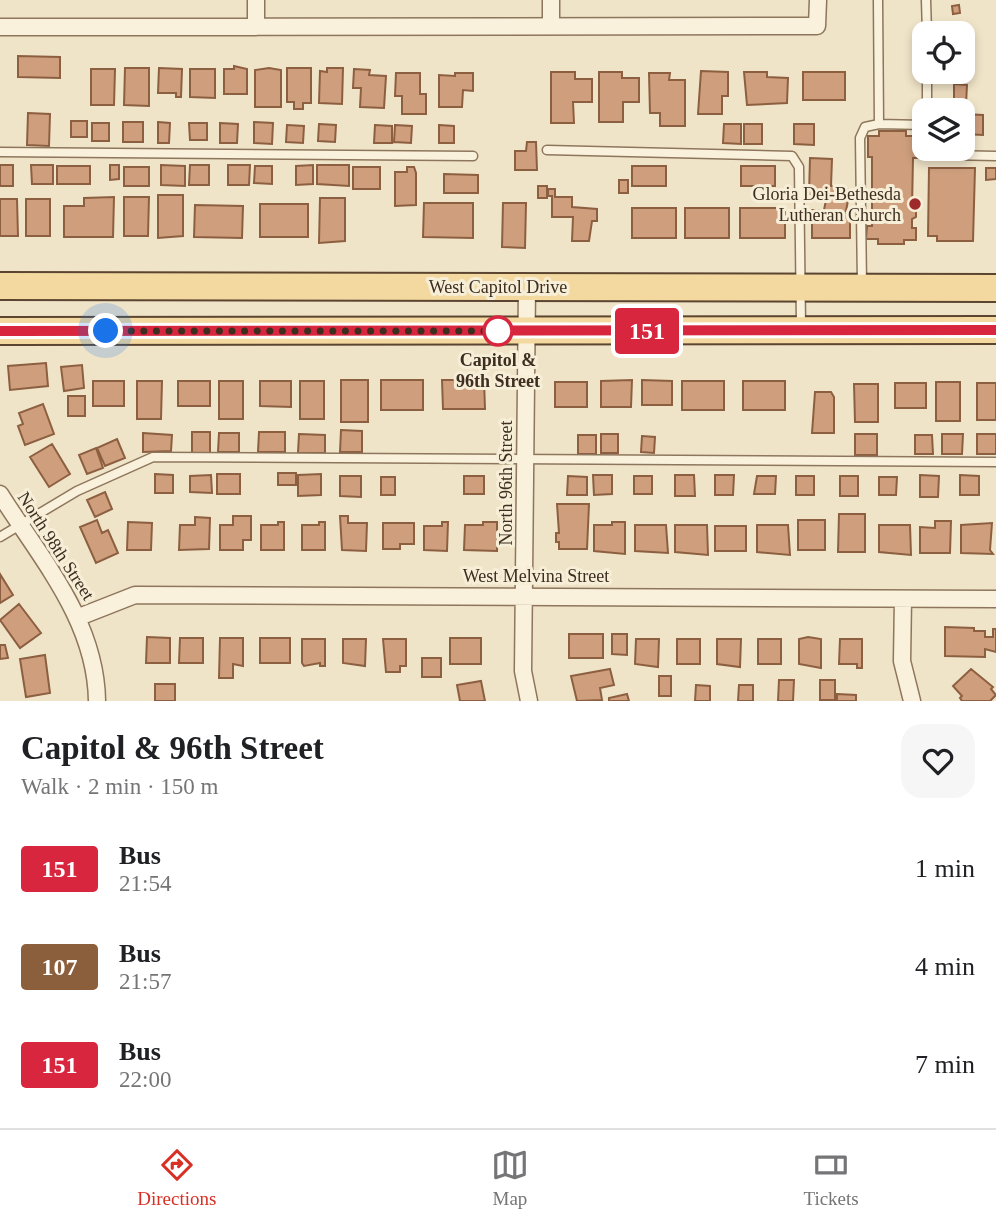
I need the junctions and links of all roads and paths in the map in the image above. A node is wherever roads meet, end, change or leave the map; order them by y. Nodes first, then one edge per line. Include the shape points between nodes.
1 (256, 0) edge
2 (551, 0) edge
3 (818, 0) edge
4 (878, 0) edge
5 (926, 0) edge
6 (926, 21) edge
7 (551, 26) junction
8 (0, 27) edge
9 (256, 27) junction
10 (879, 124) junction
11 (912, 125) edge
12 (547, 150) dead end
13 (0, 152) edge
14 (473, 156) dead end
15 (975, 156) edge
16 (996, 156) edge
17 (0, 286) edge
18 (527, 287) junction
19 (800, 288) junction
20 (862, 288) junction
21 (996, 288) edge
22 (996, 330) edge
23 (0, 331) edge
24 (526, 331) junction
25 (801, 331) junction
26 (525, 461) junction
27 (996, 461) edge
28 (0, 494) edge
29 (19, 524) junction
30 (0, 537) edge
31 (525, 595) junction
32 (903, 599) junction
33 (996, 599) edge
34 (79, 617) junction
35 (97, 701) edge
36 (529, 701) edge
37 (912, 701) edge

1 - 9 street
2 - 7 street
3 - 7 street via 817,26
4 - 10 lane
5 - 6 lane
7 - 9 street
8 - 9 street
10 - 11 lane
10 - 20 lane via 865,127 860,138
12 - 19 lane via 792,156 799,167
13 - 14 lane
15 - 16 lane
17 - 18 main road, West Capitol Drive
18 - 19 main road, West Capitol Drive
18 - 24 street, North 96th Street
19 - 20 main road, West Capitol Drive
19 - 25 lane
20 - 21 main road, West Capitol Drive
22 - 25 main road
23 - 24 main road
24 - 25 main road
24 - 26 street, North 96th Street
26 - 27 lane
26 - 29 lane via 153,457 77,491
26 - 31 street, North 96th Street
28 - 29 street, North 98th Street
29 - 30 lane
29 - 34 street, North 98th Street
31 - 32 street, West Melvina Street
31 - 34 street, West Melvina Street via 135,595
31 - 36 street, North 96th Street via 523,671
32 - 33 street, West Melvina Street
32 - 37 street via 902,661
34 - 35 street, North 98th Street via 92,657

